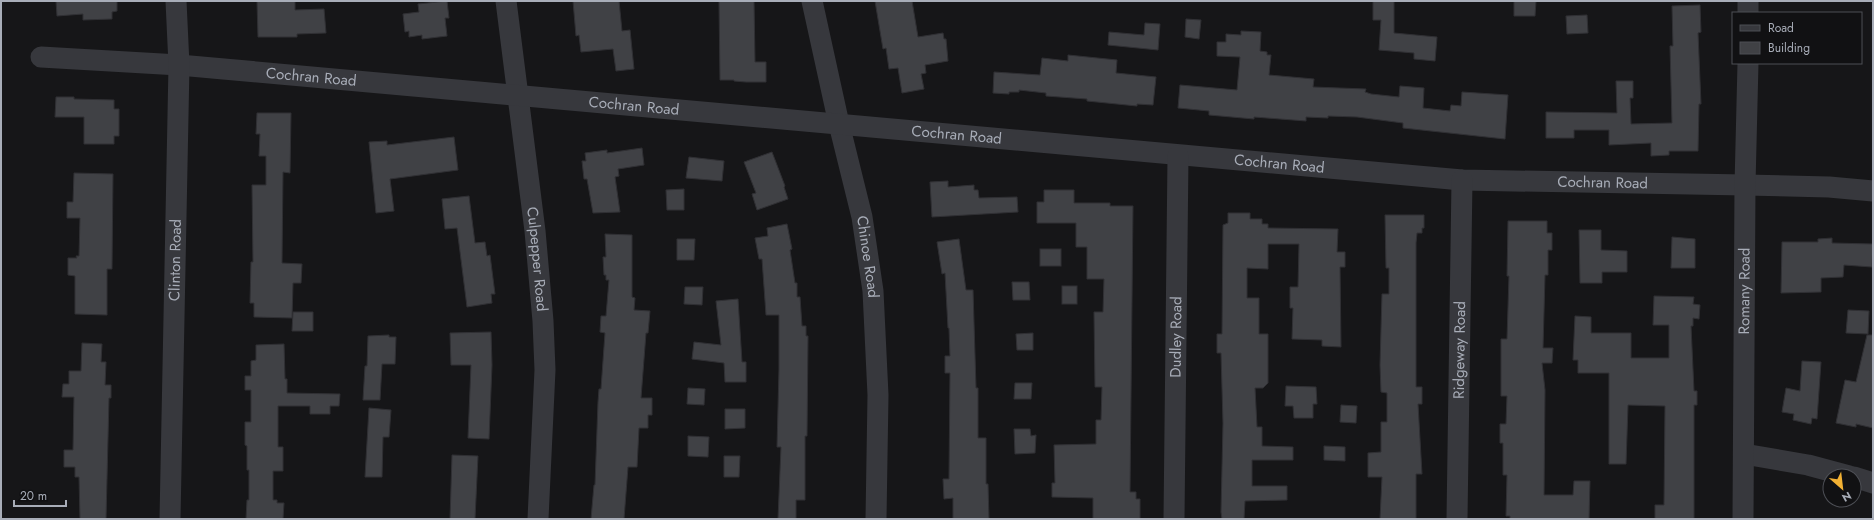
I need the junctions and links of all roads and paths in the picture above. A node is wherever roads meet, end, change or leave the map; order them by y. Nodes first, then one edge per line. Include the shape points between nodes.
1 (176, 1) edge
2 (506, 1) edge
3 (812, 1) edge
4 (1748, 1) edge
5 (1748, 12) edge
6 (41, 56) dead end
7 (1748, 64) edge
8 (179, 65) junction
9 (518, 96) junction
10 (839, 124) junction
11 (1178, 156) junction
12 (1462, 180) junction
13 (1745, 185) junction
14 (1873, 191) edge
15 (1744, 454) junction
16 (1822, 469) edge
17 (1862, 480) edge
18 (1873, 483) edge
19 (170, 519) edge
20 (538, 519) edge
21 (876, 519) edge
22 (1174, 519) edge
23 (1457, 519) edge
24 (1743, 519) edge

1 - 8 street, Clinton Road
2 - 9 street, Culpepper Road
3 - 10 street, Chinoe Road
4 - 5 street
6 - 8 street, Cochran Road
7 - 13 street, Romany Road
8 - 9 street, Cochran Road
8 - 19 street, Clinton Road
9 - 10 street, Cochran Road
9 - 20 street, Culpepper Road via 543,321 545,370
10 - 11 street, Cochran Road
10 - 21 street, Chinoe Road via 862,217 872,291 878,395
11 - 12 street, Cochran Road
11 - 22 street, Dudley Road
12 - 13 street, Cochran Road
12 - 23 street, Ridgeway Road
13 - 14 street, Cochran Road
13 - 15 street, Romany Road
15 - 16 street
15 - 24 street, Romany Road
17 - 18 street

